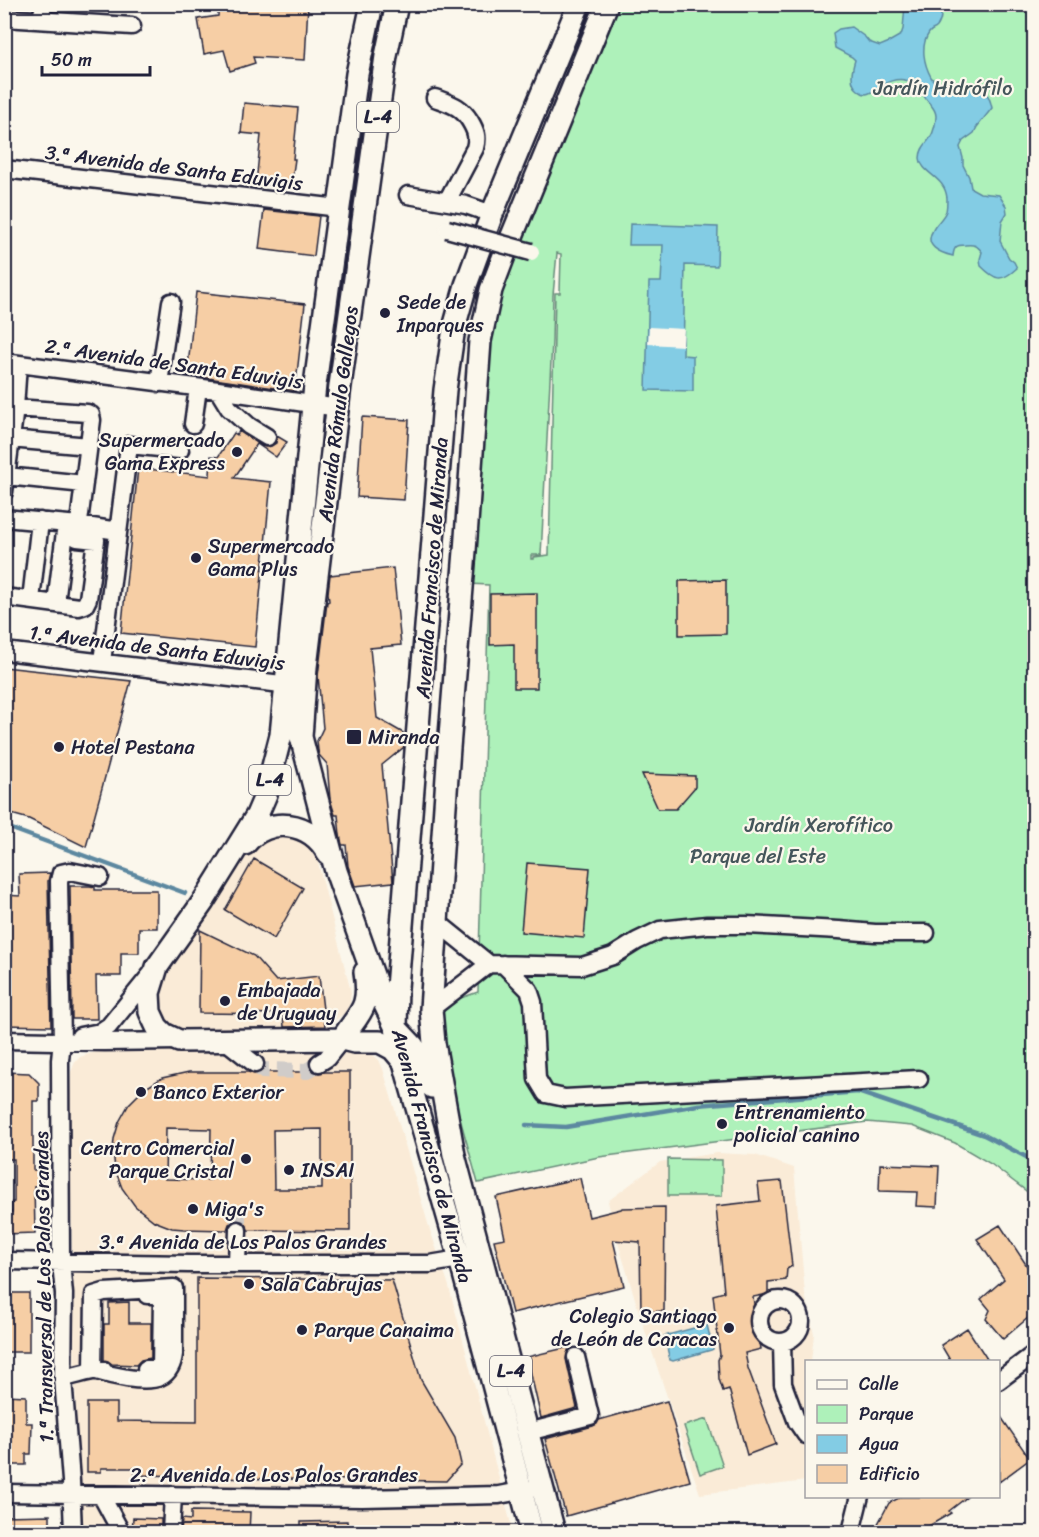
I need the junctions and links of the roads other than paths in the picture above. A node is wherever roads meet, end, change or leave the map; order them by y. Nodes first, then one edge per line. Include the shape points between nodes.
1 (372, 4) edge
2 (397, 4) edge
3 (579, 4) edge
4 (607, 4) edge
5 (43, 12) edge
6 (4, 18) edge
7 (132, 26) dead end
8 (435, 99) dead end
9 (4, 169) edge
10 (408, 195) dead end
11 (447, 201) junction
12 (339, 208) junction
13 (492, 214) junction
14 (447, 229) dead end
15 (531, 252) dead end
16 (171, 302) dead end
17 (11, 363) edge
18 (159, 382) junction
19 (198, 388) junction
20 (218, 390) junction
21 (313, 404) junction
22 (15, 408) junction
23 (338, 408) junction
24 (193, 424) dead end
25 (267, 438) dead end
26 (10, 439) junction
27 (89, 446) junction
28 (180, 450) dead end
29 (5, 484) edge
30 (84, 484) junction
31 (4, 518) edge
32 (40, 521) junction
33 (72, 525) junction
34 (118, 531) junction
35 (4, 597) edge
36 (31, 600) junction
37 (56, 603) junction
38 (4, 651) edge
39 (102, 662) junction
40 (295, 686) junction
41 (227, 865) junction
42 (336, 871) junction
43 (100, 877) dead end
44 (437, 922) junction
45 (356, 930) junction
46 (926, 933) dead end
47 (401, 939) junction
48 (496, 964) junction
49 (156, 967) junction
50 (431, 1009) junction
51 (396, 1028) junction
52 (342, 1039) junction
53 (4, 1041) edge
54 (62, 1041) junction
55 (179, 1041) junction
56 (227, 1042) junction
57 (405, 1062) junction
58 (319, 1063) tunnel mouth
59 (255, 1064) tunnel mouth
60 (919, 1079) dead end
61 (454, 1155) junction
62 (238, 1230) tunnel mouth
63 (470, 1257) junction
64 (4, 1261) edge
65 (62, 1262) junction
66 (237, 1264) junction
67 (64, 1294) junction
68 (94, 1294) junction
69 (782, 1342) dead end
70 (1035, 1354) edge
71 (576, 1356) dead end
72 (93, 1370) junction
73 (63, 1378) junction
74 (1000, 1380) edge
75 (805, 1432) edge
76 (534, 1436) junction
77 (543, 1487) junction
78 (520, 1491) junction
79 (4, 1492) edge
80 (71, 1494) junction
81 (101, 1494) junction
82 (173, 1495) junction
83 (860, 1498) edge
84 (73, 1533) edge
85 (121, 1533) edge
86 (171, 1533) edge
87 (532, 1533) edge
88 (555, 1533) edge
89 (851, 1533) edge

1 - 12 main road, Avenida Rómulo Gallegos / L-4 via 357,75
2 - 23 main road, Avenida Rómulo Gallegos / L-4 via 386,56
3 - 13 main road, Avenida Francisco de Miranda
4 - 44 main road, Avenida Francisco de Miranda via 491,290 480,341
5 - 6 street
5 - 7 street
8 - 11 street via 465,112 477,139
9 - 12 street, 3.ª Avenida de Santa Eduvigis
10 - 11 street
11 - 13 street
12 - 21 main road, Avenida Rómulo Gallegos / L-4
13 - 47 main road, Avenida Francisco de Miranda via 454,328 445,390
14 - 15 street, bridge
16 - 18 street
17 - 18 street, 2.ª Avenida de Santa Eduvigis
17 - 22 street
18 - 19 street, 2.ª Avenida de Santa Eduvigis
19 - 20 street, 2.ª Avenida de Santa Eduvigis
19 - 24 street
20 - 21 street, 2.ª Avenida de Santa Eduvigis
20 - 25 street via 229,408
21 - 23 street, 2.ª Avenida de Santa Eduvigis
21 - 40 main road, Avenida Rómulo Gallegos / L-4
22 - 26 street
22 - 27 street via 91,415
23 - 40 main road, Avenida Rómulo Gallegos / L-4
26 - 27 street
26 - 29 street
27 - 30 street
28 - 34 street via 129,445
29 - 30 street
30 - 33 street
31 - 32 street
32 - 33 street
32 - 36 street
33 - 34 street
33 - 37 street
33 - 37 street via 77,538 96,540 88,599 79,607
34 - 39 street
35 - 36 street
36 - 37 street
38 - 39 street, 1.ª Avenida de Santa Eduvigis
39 - 40 street, 1.ª Avenida de Santa Eduvigis
40 - 41 main road, Avenida Rómulo Gallegos / L-4 via 266,794
40 - 42 main road, Avenida Rómulo Gallegos / L-4 via 302,737
41 - 42 main road, L-4 via 257,832 282,825 318,838
41 - 49 main road, Avenida Rómulo Gallegos / L-4
42 - 45 main road, Avenida Rómulo Gallegos / L-4
43 - 54 street, 1.ª Transversal de Los Palos Grandes via 70,871 61,873 59,881
44 - 48 street
44 - 50 main road, Avenida Francisco de Miranda
45 - 47 main road via 370,945 380,949
45 - 51 main road, Avenida Rómulo Gallegos / L-4 via 378,992
45 - 52 main road, L-4 via 364,968 365,1002
46 - 48 street via 707,925 660,930 613,956 582,966
47 - 51 main road, Avenida Francisco de Miranda / L-4
48 - 50 street
48 - 60 street via 530,990 537,1079 546,1094 565,1098
49 - 54 street via 110,1026
49 - 55 main road, L-4 via 149,993 150,1012 157,1027
50 - 61 main road, Avenida Francisco de Miranda
51 - 57 main road, Avenida Francisco de Miranda / L-4
51 - 61 main road, Avenida Rómulo Gallegos / L-4 via 426,1067
52 - 56 main road
52 - 57 main road via 380,1042
52 - 58 street
53 - 54 street
54 - 55 street
54 - 65 street, 1.ª Transversal de Los Palos Grandes
55 - 56 main road
56 - 59 street
57 - 63 main road, Avenida Francisco de Miranda / L-4
61 - 63 main road, Avenida Francisco de Miranda / L-4
62 - 66 street
63 - 66 street, 3.ª Avenida de Los Palos Grandes via 430,1264
63 - 76 main road, Avenida Francisco de Miranda / L-4
63 - 78 main road, Avenida Francisco de Miranda / L-4
64 - 65 street, 3.ª Avenida de Los Palos Grandes
65 - 66 street, 3.ª Avenida de Los Palos Grandes
65 - 67 street, 1.ª Transversal de Los Palos Grandes
67 - 68 street
67 - 73 street, 1.ª Transversal de Los Palos Grandes
68 - 72 street
68 - 72 street via 174,1288 174,1353 172,1364 158,1379 118,1377
69 - 75 street via 783,1384
70 - 74 street
71 - 76 street via 591,1416
72 - 73 street
73 - 80 street, 1.ª Transversal de Los Palos Grandes
76 - 77 main road, Avenida Francisco de Miranda / L-4
77 - 78 street, 2.ª Avenida de Los Palos Grandes
77 - 88 main road, Avenida Francisco de Miranda / L-4
78 - 82 street, 2.ª Avenida de Los Palos Grandes via 500,1495 385,1497
78 - 87 main road, Avenida Francisco de Miranda / L-4
79 - 80 street, 2.ª Avenida de Los Palos Grandes
80 - 81 street, 2.ª Avenida de Los Palos Grandes
80 - 84 street, 1.ª Transversal de Los Palos Grandes
81 - 82 street, 2.ª Avenida de Los Palos Grandes
81 - 85 street
82 - 86 street
83 - 89 street

